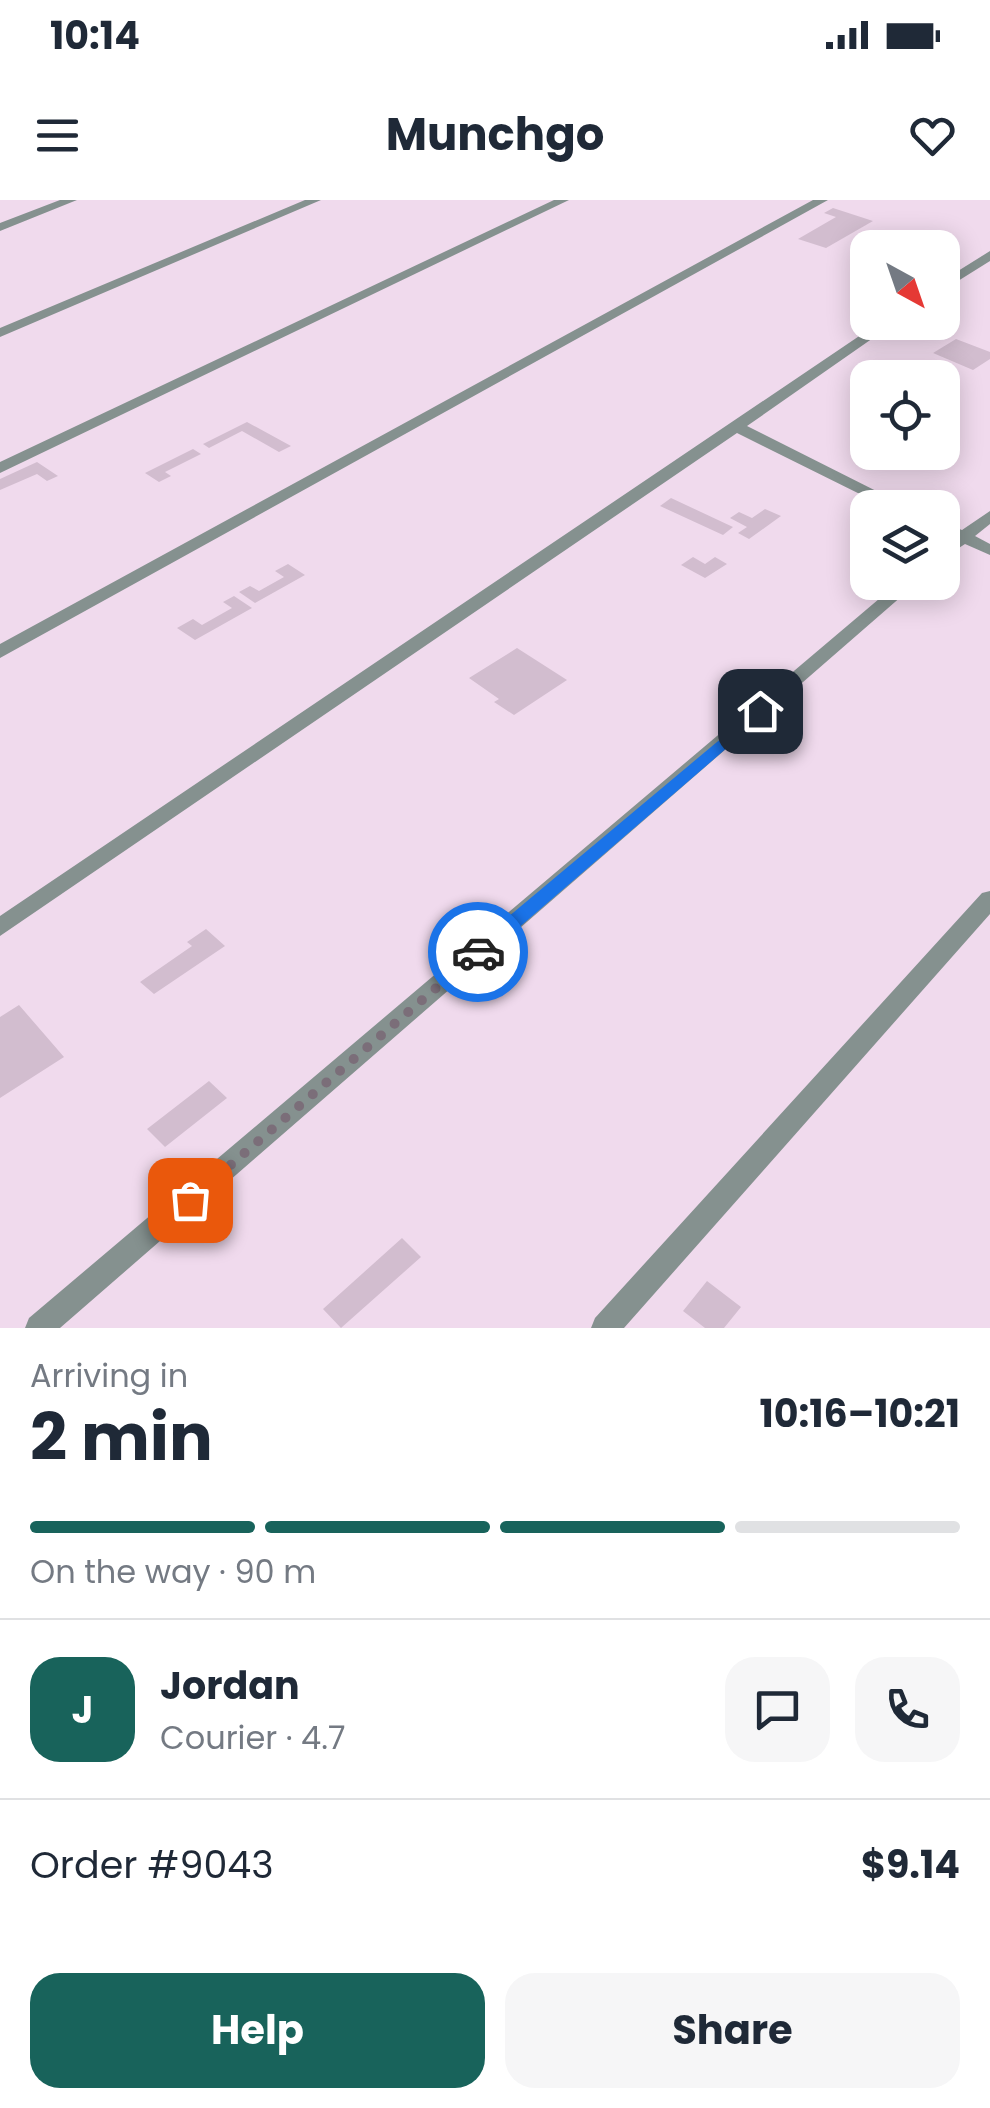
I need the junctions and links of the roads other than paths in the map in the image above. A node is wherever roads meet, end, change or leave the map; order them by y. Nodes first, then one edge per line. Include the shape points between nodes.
1 (72, 200) edge
2 (315, 200) edge
3 (564, 200) edge
4 (822, 200) edge
5 (0, 227) edge
6 (990, 255) edge
7 (960, 275) edge
8 (0, 332) edge
9 (863, 340) edge
10 (735, 426) junction
11 (0, 468) edge
12 (865, 490) edge
13 (990, 516) edge
14 (960, 536) edge
15 (963, 537) junction
16 (960, 539) edge
17 (990, 550) edge
18 (889, 600) edge
19 (0, 652) edge
20 (990, 899) edge
21 (0, 927) edge
22 (39, 1328) edge
23 (605, 1328) edge

1 - 5 street
2 - 8 street
3 - 11 street
4 - 19 street
6 - 7 street
9 - 10 street
10 - 12 street
10 - 21 street
13 - 15 street
14 - 15 street
15 - 16 street
15 - 17 street
18 - 22 street
20 - 23 street

